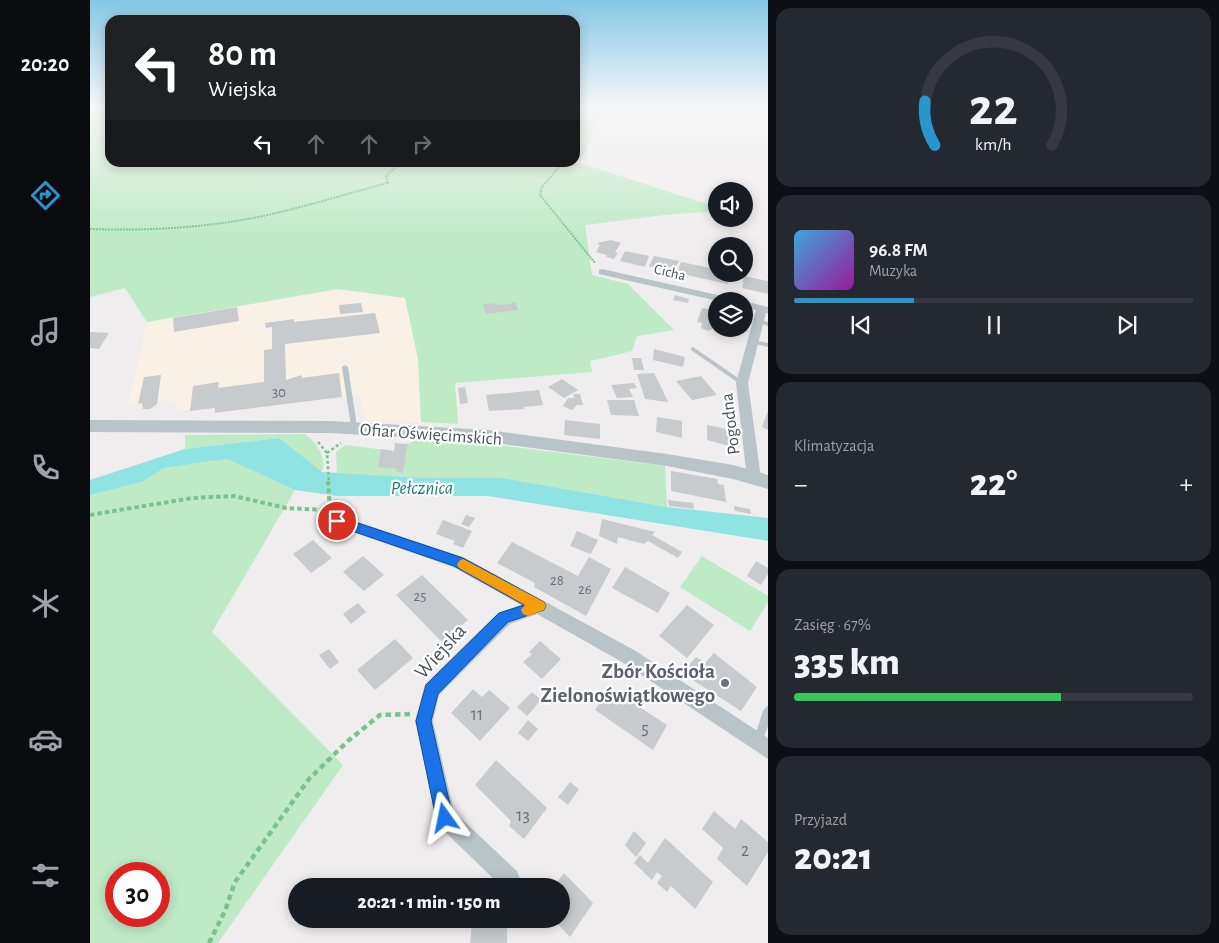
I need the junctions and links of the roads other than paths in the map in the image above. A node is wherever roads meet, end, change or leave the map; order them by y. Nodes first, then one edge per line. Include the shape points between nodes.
1 (602, 272) road end
2 (708, 296) edge
3 (765, 309) edge
4 (764, 323) edge
5 (754, 342) junction
6 (768, 345) edge
7 (693, 349) dead end
8 (345, 367) dead end
9 (742, 384) junction
10 (90, 426) edge
11 (352, 428) junction
12 (761, 480) edge
13 (332, 513) road end
14 (539, 606) junction
15 (768, 711) edge
16 (763, 746) edge
17 (507, 878) edge

1 - 2 street, Cicha
3 - 4 street, Pogodna
4 - 5 street, Pogodna
5 - 6 lane
5 - 9 street, Pogodna
7 - 9 lane
8 - 11 lane via 354,420
9 - 12 street, Pogodna
10 - 11 street, Ofiar Oświęcimskich
11 - 12 street, Ofiar Oświęcimskich via 488,436 667,460
13 - 14 street via 458,562
14 - 16 street via 628,656
14 - 17 street, Wiejska via 504,618 432,690 424,721 445,818
15 - 16 lane

